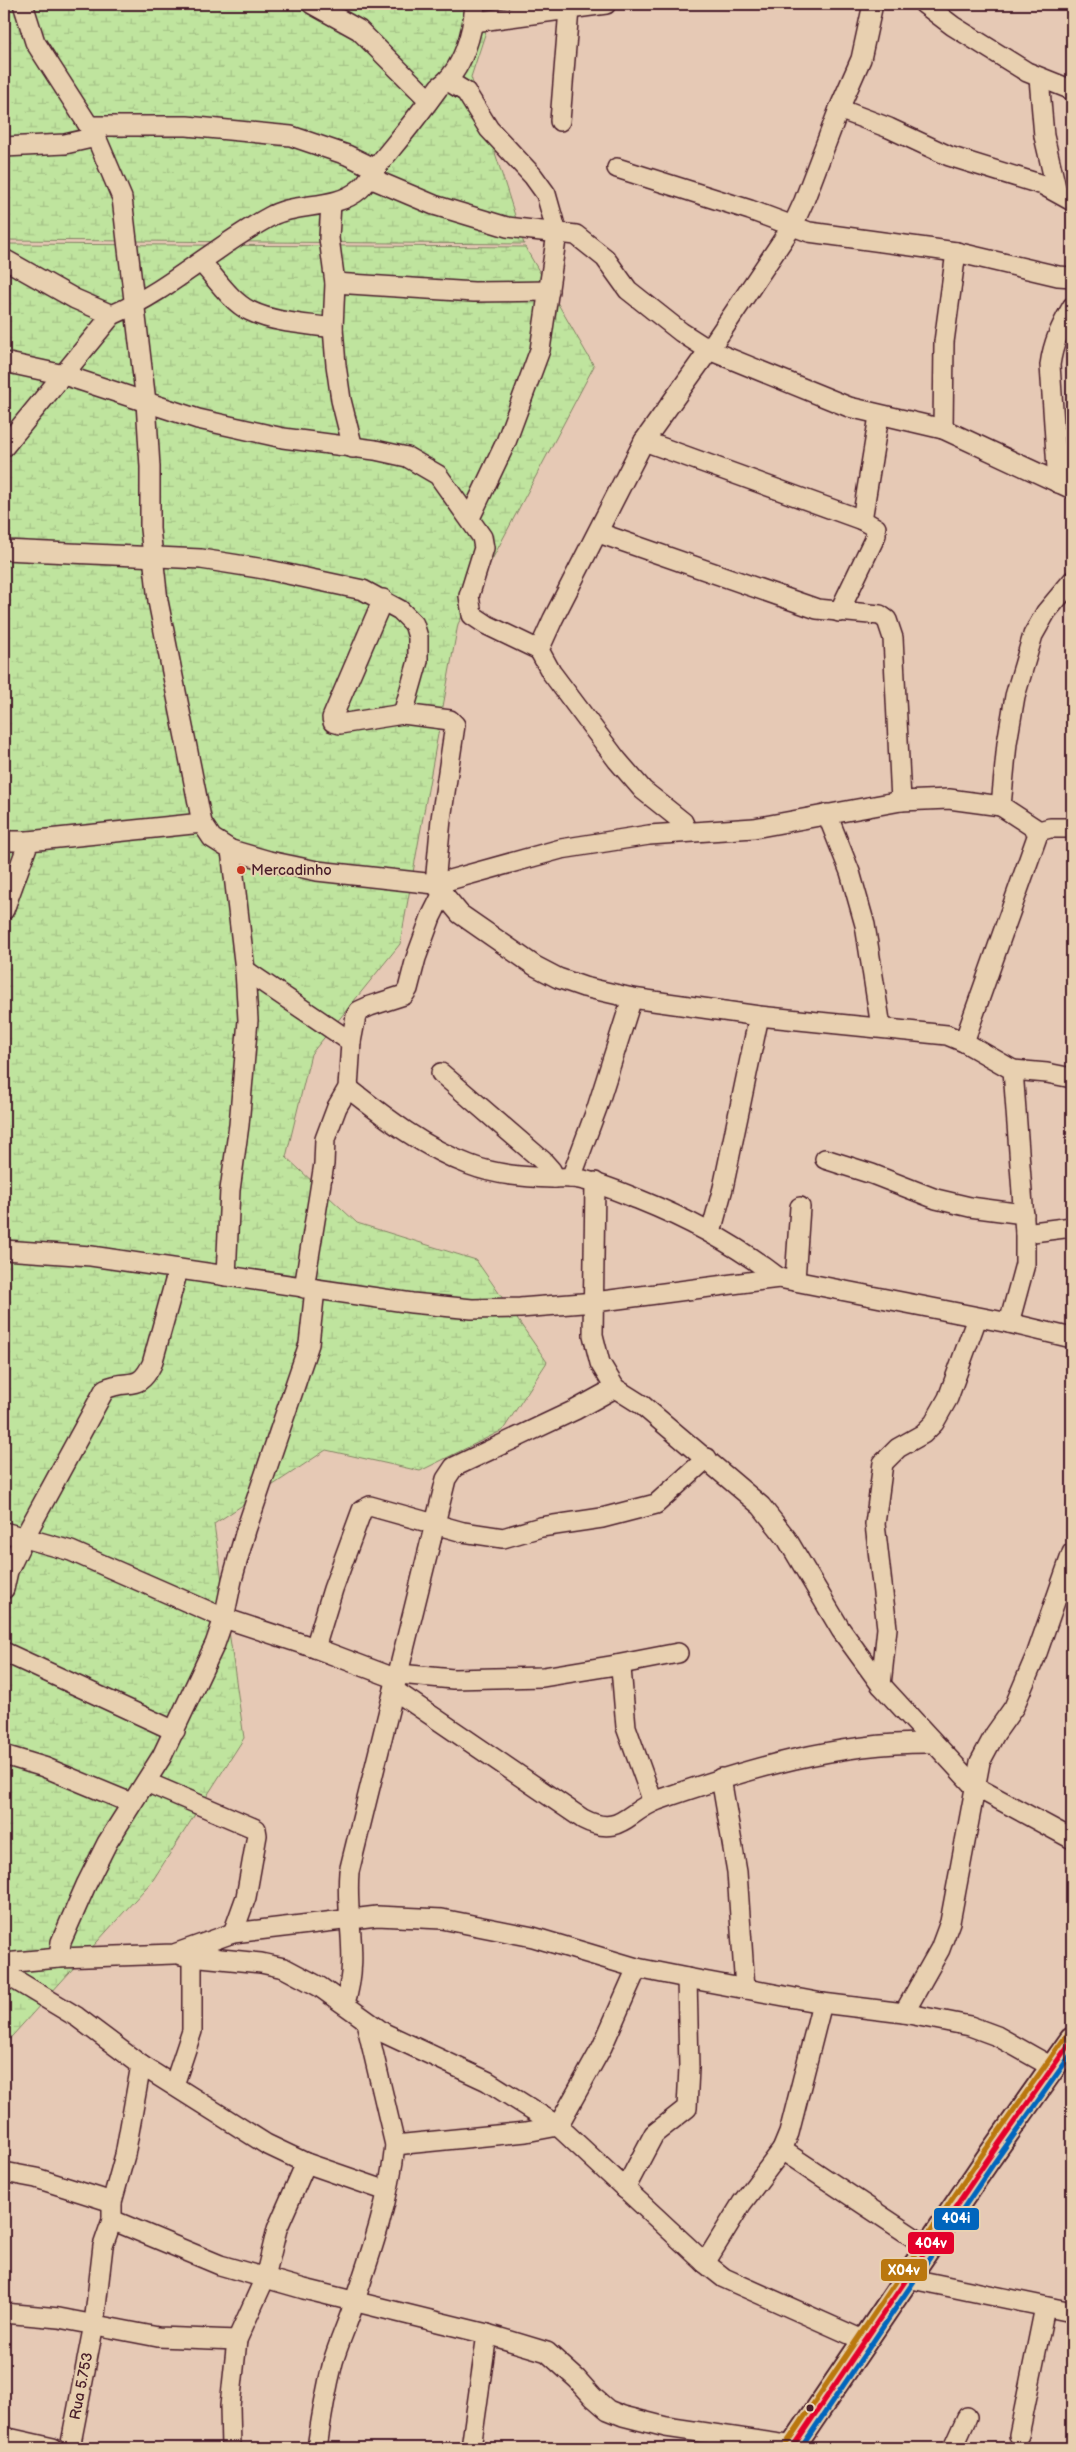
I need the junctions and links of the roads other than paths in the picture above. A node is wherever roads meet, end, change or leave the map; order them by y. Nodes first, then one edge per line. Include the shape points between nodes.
1 (23, 4) edge
2 (312, 4) edge
3 (606, 4) edge
4 (872, 4) edge
5 (924, 4) edge
6 (569, 9) junction
7 (474, 13) edge
8 (1039, 78) junction
9 (448, 81) junction
10 (1072, 90) edge
11 (430, 100) junction
12 (839, 109) junction
13 (560, 121) dead end
14 (93, 131) junction
15 (4, 147) edge
16 (617, 168) dead end
17 (373, 173) junction
18 (1064, 196) edge
19 (331, 203) junction
20 (793, 224) junction
21 (557, 233) junction
22 (956, 252) junction
23 (4, 259) edge
24 (201, 262) junction
25 (1072, 277) edge
26 (335, 283) junction
27 (549, 291) junction
28 (133, 306) junction
29 (1072, 307) edge
30 (112, 315) junction
31 (333, 328) junction
32 (709, 350) junction
33 (4, 362) edge
34 (64, 375) junction
35 (146, 402) junction
36 (879, 416) junction
37 (943, 429) junction
38 (644, 442) junction
39 (4, 447) edge
40 (353, 448) junction
41 (1065, 486) edge
42 (470, 518) junction
43 (862, 520) junction
44 (599, 532) junction
45 (4, 550) edge
46 (153, 558) junction
47 (1072, 581) edge
48 (383, 599) junction
49 (839, 612) junction
50 (539, 650) junction
51 (402, 714) junction
52 (901, 801) junction
53 (1001, 806) junction
54 (827, 814) junction
55 (202, 823) junction
56 (1072, 828) edge
57 (687, 831) junction
58 (1039, 831) junction
59 (4, 841) edge
60 (29, 841) junction
61 (231, 850) junction
62 (439, 888) junction
63 (4, 910) edge
64 (245, 970) junction
65 (632, 998) junction
66 (759, 1016) junction
67 (881, 1027) junction
68 (350, 1042) junction
69 (964, 1042) junction
70 (1013, 1070) junction
71 (441, 1073) dead end
72 (1072, 1078) edge
73 (348, 1088) junction
74 (825, 1159) dead end
75 (563, 1178) junction
76 (595, 1182) junction
77 (800, 1207) dead end
78 (1024, 1214) junction
79 (1072, 1227) edge
80 (711, 1232) junction
81 (1025, 1233) junction
82 (4, 1250) edge
83 (178, 1270) junction
84 (226, 1276) junction
85 (787, 1279) junction
86 (309, 1288) junction
87 (595, 1302) junction
88 (976, 1318) junction
89 (1009, 1323) junction
90 (1072, 1337) edge
91 (615, 1388) junction
92 (707, 1458) junction
93 (433, 1524) junction
94 (4, 1532) edge
95 (24, 1538) junction
96 (1072, 1552) edge
97 (4, 1589) edge
98 (224, 1618) junction
99 (315, 1648) junction
100 (4, 1652) edge
101 (678, 1653) dead end
102 (616, 1665) junction
103 (397, 1681) junction
104 (881, 1685) junction
105 (175, 1731) junction
106 (932, 1743) junction
107 (4, 1755) edge
108 (721, 1778) junction
109 (146, 1782) junction
110 (974, 1786) junction
111 (653, 1802) junction
112 (131, 1803) junction
113 (1072, 1839) edge
114 (349, 1919) junction
115 (233, 1932) junction
116 (183, 1955) junction
117 (59, 1958) junction
118 (4, 1963) edge
119 (637, 1968) junction
120 (4, 1973) edge
121 (687, 1978) junction
122 (745, 1988) junction
123 (345, 2003) junction
124 (822, 2003) junction
125 (904, 2013) junction
126 (366, 2022) junction
127 (1071, 2044) edge
128 (142, 2065) junction
129 (1052, 2067) junction
130 (174, 2085) junction
131 (558, 2126) junction
132 (395, 2145) junction
133 (782, 2150) junction
134 (306, 2163) junction
135 (4, 2172) edge
136 (625, 2189) junction
137 (387, 2191) junction
138 (112, 2211) junction
139 (928, 2247) junction
140 (705, 2264) junction
141 (265, 2278) junction
142 (907, 2278) junction
143 (355, 2300) junction
144 (1044, 2307) junction
145 (1072, 2312) edge
146 (4, 2313) edge
147 (94, 2324) junction
148 (487, 2334) junction
149 (237, 2340) junction
150 (865, 2341) junction
151 (967, 2417) dead end
152 (1019, 2435) dead end
153 (4, 2437) edge
154 (793, 2447) edge
155 (53, 2448) edge
156 (70, 2448) edge
157 (230, 2448) edge
158 (317, 2448) edge
159 (471, 2448) edge
160 (953, 2448) edge

1 - 14 street via 35,42
2 - 11 street via 359,30
3 - 6 street
4 - 12 street via 861,59
5 - 8 street
6 - 7 street
6 - 13 street
7 - 9 street via 460,61
8 - 10 street
8 - 18 street via 1044,136
9 - 11 street
9 - 21 street via 466,92 489,129 546,194
11 - 17 street
12 - 18 street via 949,156 1043,185
12 - 20 street via 823,156
14 - 15 street via 64,144
14 - 17 street via 187,126 290,136 347,155
14 - 28 street via 122,198
16 - 20 street
17 - 19 street via 359,190
17 - 21 street via 434,205 507,226
19 - 24 street via 276,214 229,240
19 - 26 street via 329,238
20 - 22 street via 826,236
20 - 32 street
21 - 27 street
21 - 32 street via 576,235 605,258 628,290
22 - 25 street
22 - 37 street via 944,342
23 - 30 street via 75,299
24 - 28 street
24 - 31 street via 248,310 268,317
26 - 27 street via 474,292
26 - 31 street
27 - 42 street via 540,350 531,379
28 - 30 street
28 - 35 street
29 - 41 street via 1059,330 1050,365
30 - 34 street
31 - 40 street via 341,400
32 - 36 street
32 - 38 street
33 - 34 street
34 - 35 street
34 - 39 street
35 - 40 street via 236,428
35 - 46 street
36 - 37 street
36 - 43 street
37 - 41 street
38 - 43 street
38 - 44 street
40 - 42 street via 407,457 425,466 438,475
42 - 50 street via 482,537 484,548 469,596 472,615
43 - 49 street via 876,528 876,535
44 - 49 street via 817,609
44 - 50 street via 552,618
45 - 46 street
46 - 48 street via 201,559 264,569 363,590
46 - 55 street via 160,611
47 - 53 street via 1046,612 1033,636 1015,696
48 - 51 street via 414,624 418,637 418,661
48 - 51 street via 332,718 333,722 340,724
49 - 52 street via 880,615 890,627
50 - 57 street via 551,672 617,760 643,790 683,822
51 - 62 street via 450,720 455,725 441,819
52 - 53 street via 949,799
52 - 54 street
53 - 58 street
54 - 57 street via 754,828
54 - 67 street via 850,872 865,925
55 - 60 street
55 - 61 street via 212,838
56 - 58 street
57 - 62 street via 561,849
58 - 69 street
59 - 60 street
60 - 63 street
61 - 62 street via 317,870
61 - 64 street
62 - 65 street via 460,914 535,966 584,987
62 - 68 street via 408,989 398,998 358,1011
64 - 68 street
64 - 84 street via 248,1045 230,1190
65 - 66 street
65 - 75 street via 596,1108
66 - 67 street
66 - 80 street
67 - 69 street via 947,1035
68 - 73 street
69 - 70 street
70 - 72 street
70 - 78 street
71 - 75 street
73 - 75 street via 433,1148 470,1165 496,1173
73 - 86 street via 325,1139
74 - 78 street via 936,1199
75 - 76 street
76 - 80 street via 676,1214
76 - 87 street
77 - 85 street
78 - 81 street
79 - 81 street
80 - 85 street
81 - 89 street via 1025,1264
82 - 83 street via 91,1256
83 - 84 street
83 - 95 street via 152,1364 145,1378 105,1389
84 - 86 street
85 - 87 street
85 - 88 street
86 - 87 street via 472,1309
86 - 98 street via 308,1344 246,1530
87 - 91 street via 593,1336 600,1363
88 - 89 street
88 - 104 street via 948,1398 934,1424 898,1448 883,1463 875,1524 887,1628
89 - 90 street
91 - 92 street via 642,1405
91 - 93 street via 454,1467 446,1479
92 - 93 street via 656,1504 642,1510 541,1527 502,1538
92 - 104 street via 761,1506 787,1538 841,1630
93 - 99 street via 370,1506 362,1510
93 - 103 street
94 - 95 street
95 - 97 street via 8,1571
95 - 98 street via 71,1551
96 - 110 street via 1034,1662 1014,1707 980,1762
98 - 99 street
98 - 105 street
99 - 103 street
100 - 105 street
101 - 102 street
102 - 103 street via 543,1677
102 - 111 street via 620,1668 626,1727
103 - 111 street via 597,1826 615,1825
103 - 114 street via 349,1872
104 - 106 street
105 - 109 street
106 - 108 street via 871,1745 822,1753
106 - 110 street
107 - 112 street via 44,1766
108 - 111 street
108 - 122 street via 737,1872
109 - 112 street
109 - 115 street via 256,1829 246,1897
110 - 113 street
110 - 125 street via 950,1922 940,1950
112 - 117 street via 86,1885 61,1942
114 - 115 street
114 - 119 street via 402,1915 442,1919 533,1937
114 - 123 street via 354,1956
115 - 116 street
116 - 117 street
116 - 123 street via 284,1968
116 - 130 street via 192,2031
117 - 118 street
119 - 121 street
119 - 131 street via 602,2046
120 - 128 street via 77,2016
121 - 122 street
121 - 136 street via 687,2108 654,2134
122 - 124 street
123 - 126 street
124 - 125 street
124 - 133 street
125 - 129 street via 970,2026 997,2036
126 - 131 street via 486,2081
126 - 132 street
127 - 129 main road
128 - 130 street
128 - 138 street, Rua 5.753
129 - 139 main road
130 - 134 street via 258,2140
131 - 132 street
131 - 136 street
132 - 137 street
133 - 139 street
133 - 140 street via 742,2203
134 - 137 street
134 - 141 street via 277,2229
135 - 138 street via 36,2178
136 - 140 street
137 - 143 street
138 - 141 street via 184,2251
138 - 147 street, Rua 5.753 via 103,2246
139 - 142 main road
140 - 150 street via 724,2278
141 - 143 street
141 - 149 street
142 - 144 street
142 - 150 main road
143 - 148 street
143 - 158 street via 325,2392
144 - 145 street
144 - 152 street
146 - 147 street
147 - 149 street via 158,2337
147 - 156 street, Rua 5.753
148 - 154 street via 547,2352 608,2410 623,2416 666,2428
148 - 159 street
149 - 157 street via 230,2406
150 - 154 main road
151 - 160 street
153 - 155 street

